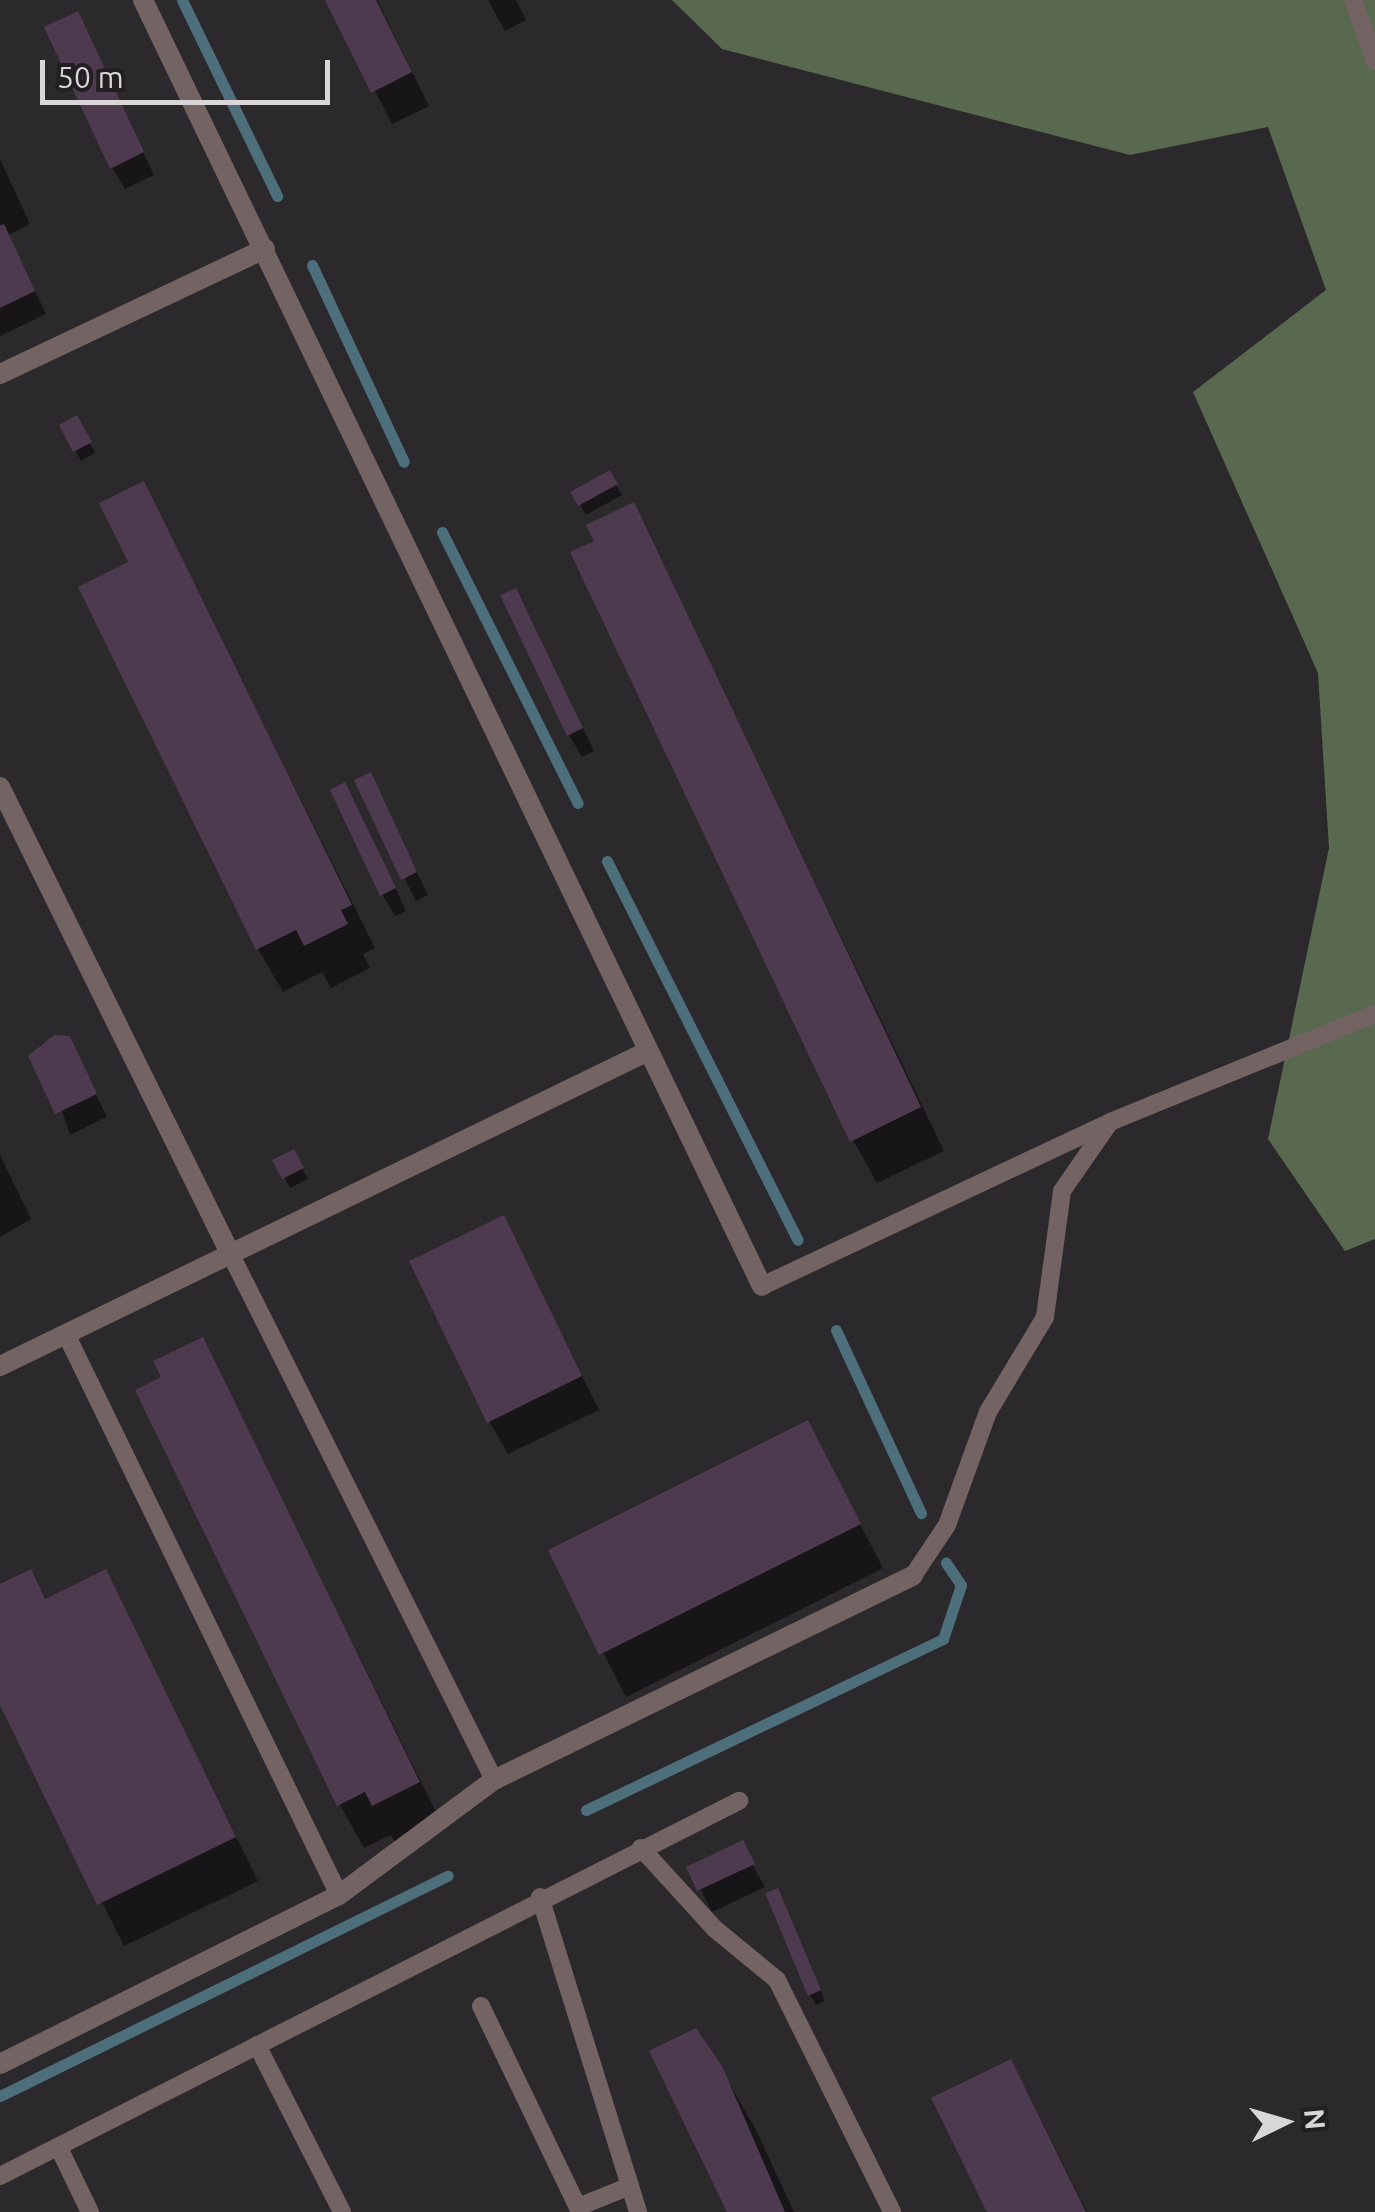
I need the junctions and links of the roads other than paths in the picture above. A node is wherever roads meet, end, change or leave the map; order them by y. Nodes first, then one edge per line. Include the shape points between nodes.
1 (144, 0) edge
2 (1353, 0) edge
3 (1375, 62) edge
4 (265, 249) junction
5 (0, 374) edge
6 (0, 787) edge
7 (1375, 1014) edge
8 (646, 1052) junction
9 (1110, 1122) junction
10 (232, 1257) junction
11 (762, 1286) joint
12 (67, 1336) junction
13 (0, 1366) edge
14 (913, 1576) joint
15 (494, 1780) junction
16 (739, 1801) dead end
17 (642, 1848) junction
18 (339, 1895) junction
19 (540, 1896) junction
20 (481, 2006) dead end
21 (257, 2044) junction
22 (0, 2064) edge
23 (58, 2148) junction
24 (0, 2176) edge
25 (630, 2186) junction
26 (579, 2210) edge
27 (90, 2212) edge
28 (342, 2212) edge
29 (638, 2212) edge
30 (892, 2212) edge

1 - 4 street
2 - 3 lane
4 - 5 street
4 - 8 street
6 - 10 street
7 - 9 lane
8 - 10 street
8 - 11 street
9 - 11 lane
9 - 14 lane via 1062,1191 1046,1317 988,1412 947,1525
10 - 12 street
10 - 15 lane
12 - 13 street
12 - 18 lane
14 - 15 street
15 - 18 street
16 - 17 lane
17 - 19 lane
17 - 30 lane via 715,1929 777,1980
18 - 22 street
19 - 21 lane
19 - 25 lane
20 - 26 lane
21 - 23 lane
21 - 28 lane
23 - 24 lane
23 - 27 lane
25 - 26 lane
25 - 29 lane

